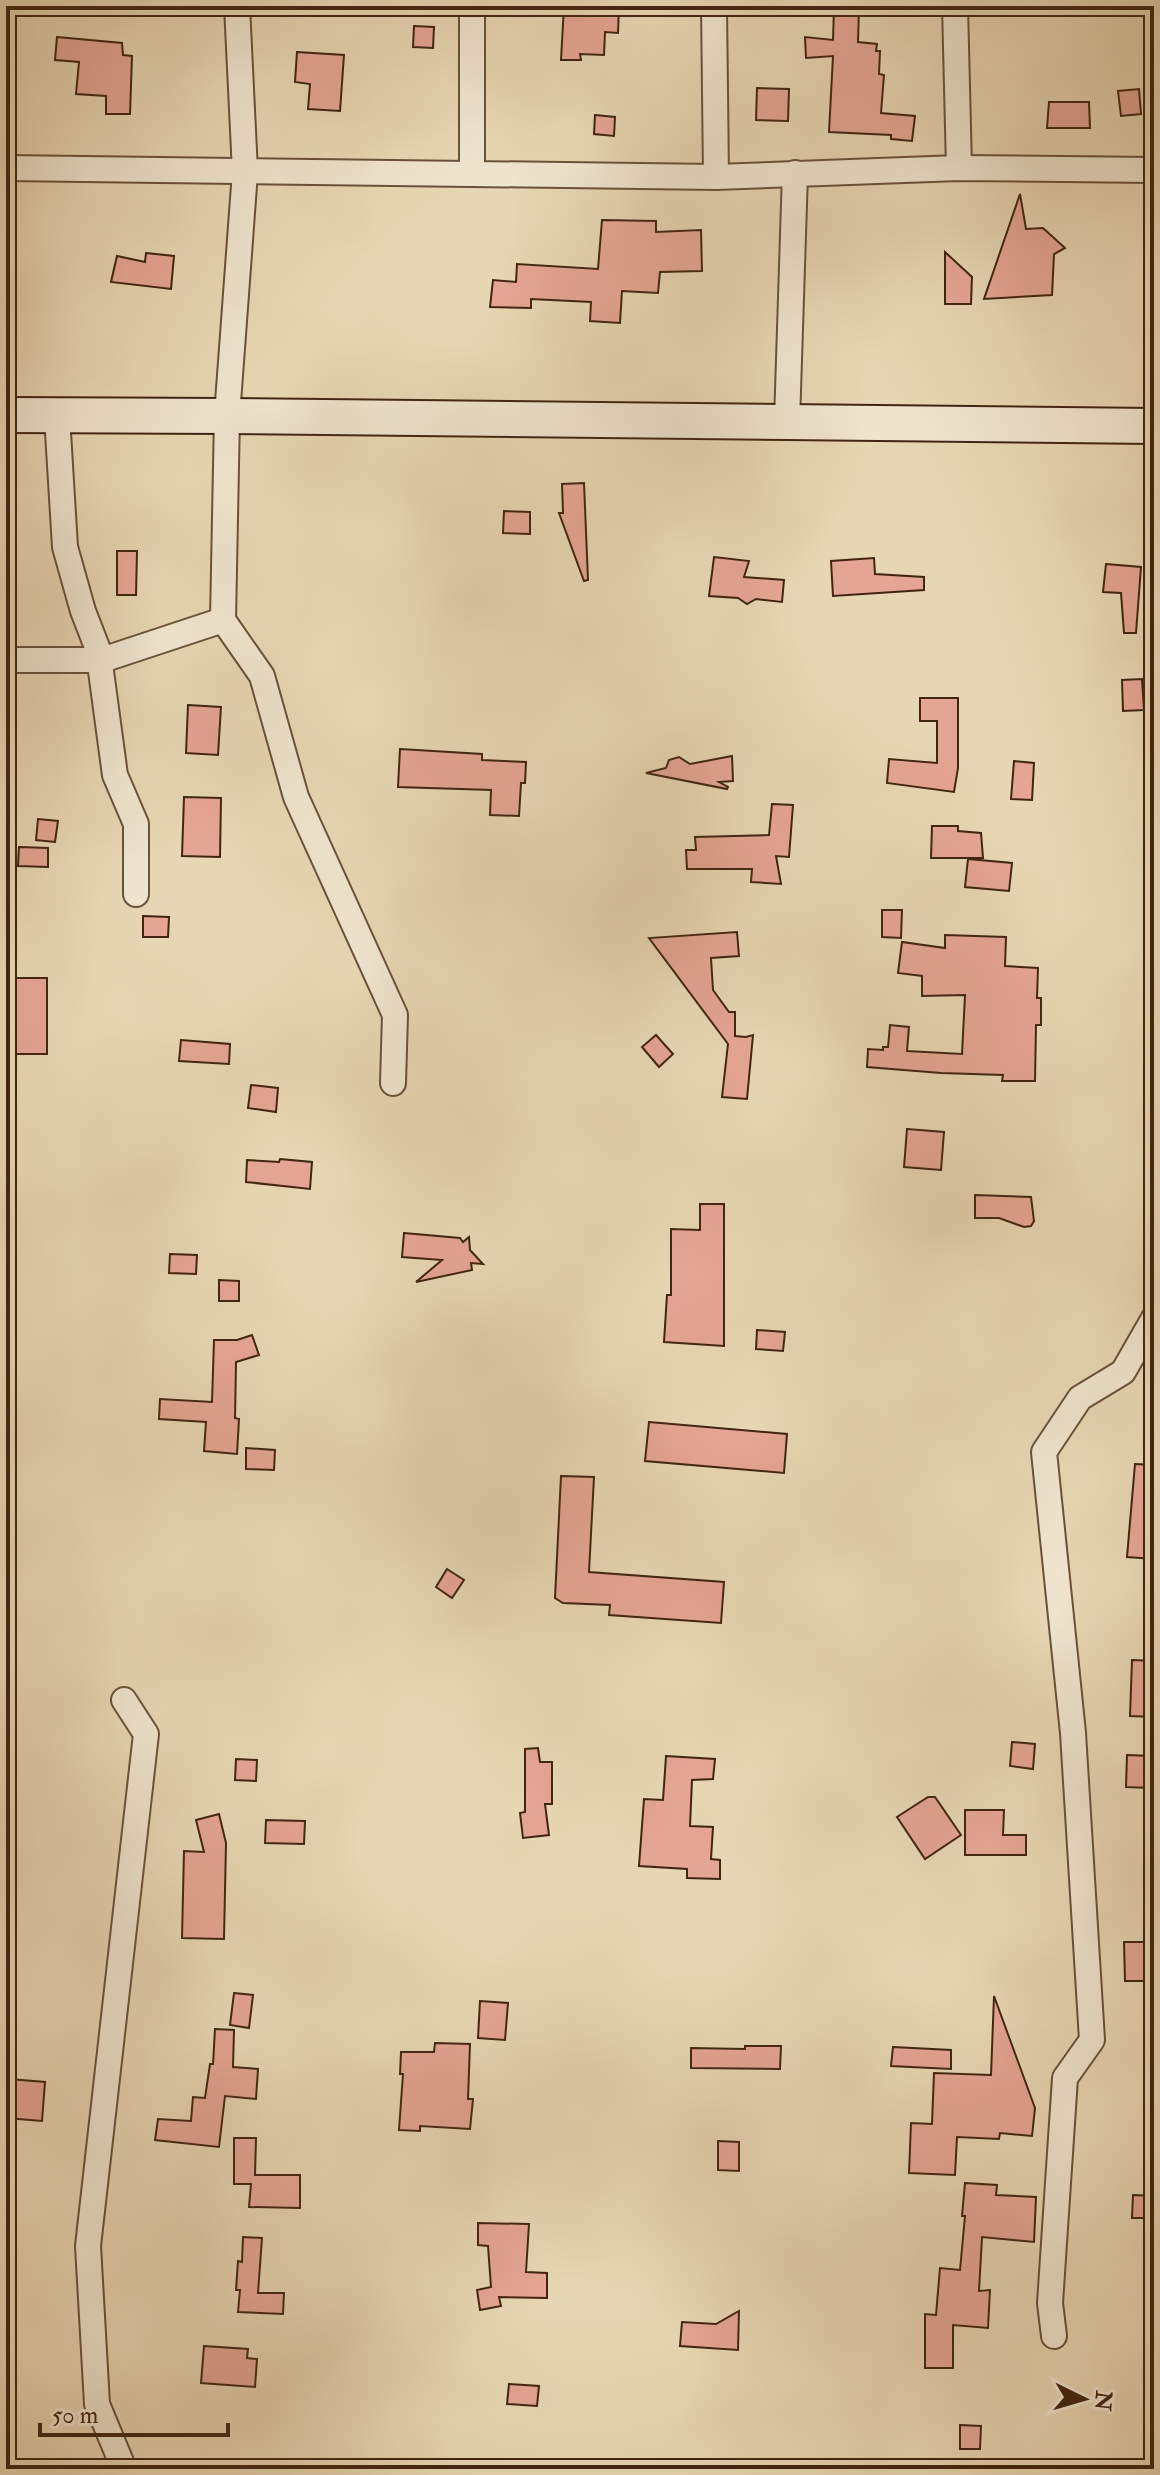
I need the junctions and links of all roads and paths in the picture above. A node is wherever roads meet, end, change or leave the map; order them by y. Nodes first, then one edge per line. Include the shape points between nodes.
1 (237, 6) edge
2 (472, 6) edge
3 (714, 6) edge
4 (955, 6) edge
5 (6, 168) edge
6 (959, 168) junction
7 (1154, 170) edge
8 (245, 172) junction
9 (472, 173) junction
10 (795, 173) junction
11 (716, 177) junction
12 (6, 415) edge
13 (57, 416) junction
14 (227, 416) junction
15 (787, 422) junction
16 (1154, 426) edge
17 (223, 620) junction
18 (6, 660) edge
19 (102, 660) junction
20 (136, 894) dead end
21 (393, 1083) dead end
22 (1154, 1318) edge
23 (124, 1700) dead end
24 (1054, 2336) dead end
25 (124, 2469) edge

1 - 8 street
2 - 9 street
3 - 11 street
4 - 6 street
5 - 8 street
6 - 7 street
6 - 10 street
8 - 9 street
8 - 14 street
9 - 11 street
10 - 11 street
10 - 15 street
12 - 13 street
13 - 14 street
13 - 19 street via 65,547
14 - 15 street
14 - 17 street
15 - 16 street
17 - 19 street
17 - 21 street via 262,676 296,797 395,1015
18 - 19 street
19 - 20 street via 115,775 136,824
22 - 24 street via 1123,1372 1080,1398 1044,1452 1073,1733 1092,2040 1065,2078 1050,2303
23 - 25 street via 146,1734 88,2246 97,2404

